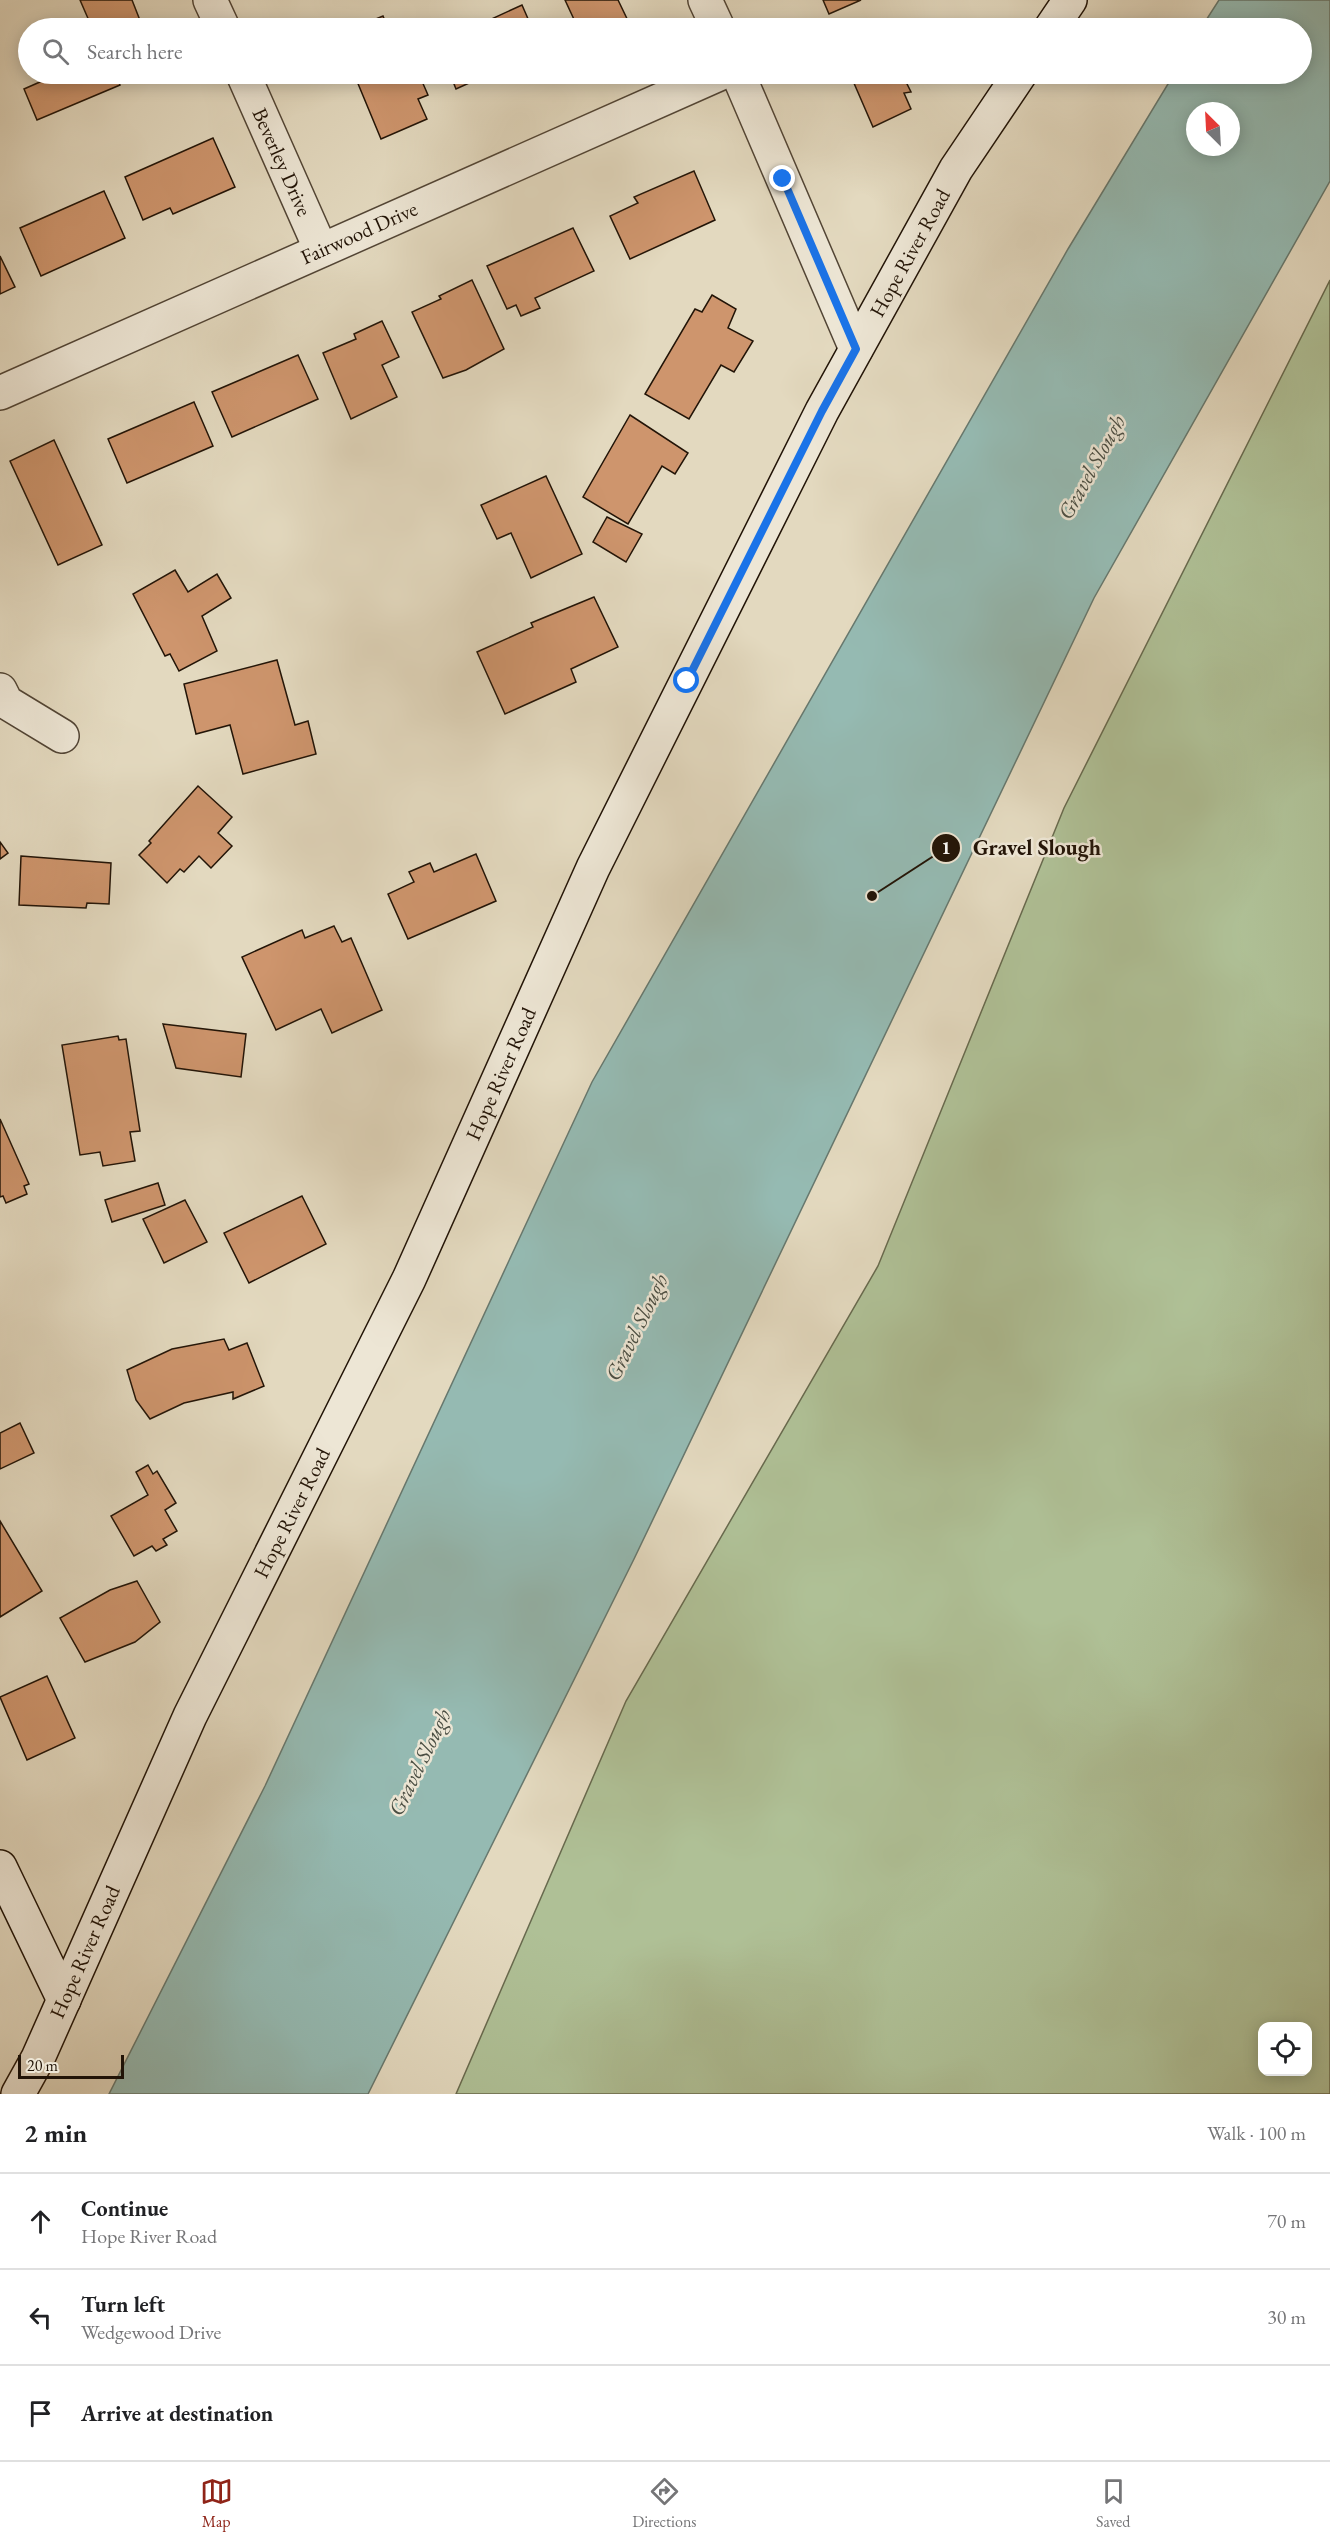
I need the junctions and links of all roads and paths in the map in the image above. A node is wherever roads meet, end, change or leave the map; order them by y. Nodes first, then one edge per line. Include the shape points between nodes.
1 (210, 0) edge
2 (705, 0) edge
3 (1070, 0) edge
4 (218, 18) edge
5 (713, 18) edge
6 (1058, 18) edge
7 (247, 84) edge
8 (696, 84) edge
9 (742, 84) edge
10 (1013, 84) edge
11 (321, 250) junction
12 (856, 349) junction
13 (0, 393) edge
14 (0, 690) edge
15 (62, 736) dead end
16 (0, 1867) edge
17 (64, 2000) junction
18 (18, 2094) edge

1 - 4 street
2 - 5 street
3 - 6 street
7 - 11 street, Beverley Drive
8 - 11 street, Fairwood Drive
9 - 12 street
10 - 12 street, Hope River Road via 956,169
11 - 13 street, Fairwood Drive
12 - 17 street, Hope River Road via 593,868 409,1279 190,1716
14 - 15 street via 6,702
16 - 17 street
17 - 18 street, Hope River Road

